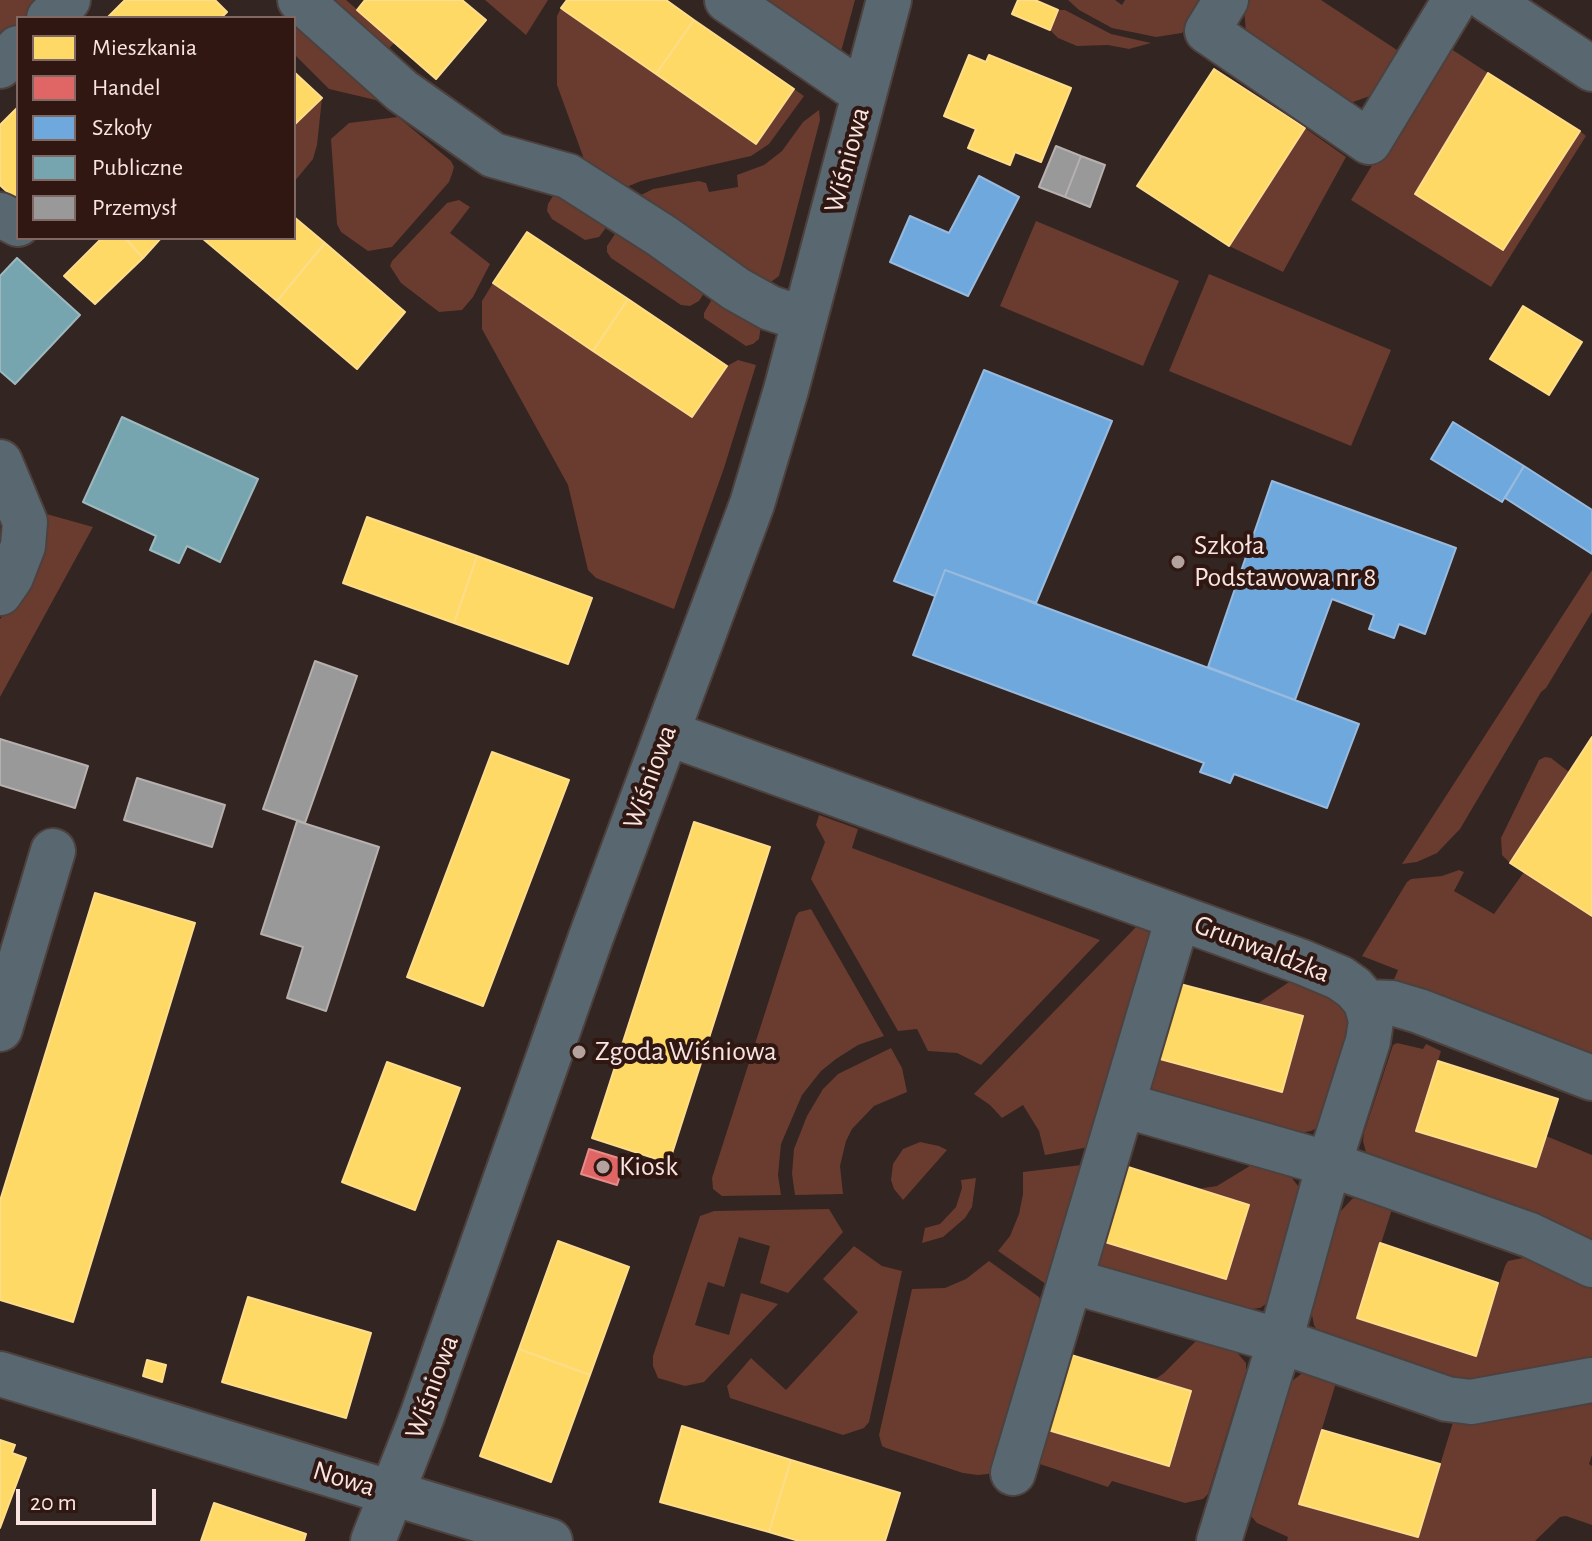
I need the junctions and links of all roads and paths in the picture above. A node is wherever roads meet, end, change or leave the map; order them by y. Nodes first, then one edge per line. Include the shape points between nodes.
1 (68, 0) edge
2 (300, 0) edge
3 (727, 0) edge
4 (889, 0) edge
5 (1226, 0) edge
6 (1455, 0) edge
7 (1488, 0) edge
8 (51, 16) edge
9 (16, 50) edge
10 (0, 66) edge
11 (1592, 69) edge
12 (864, 94) junction
13 (804, 319) junction
14 (0, 462) edge
15 (0, 593) edge
16 (667, 733) junction
17 (53, 851) dead end
18 (1174, 931) dead end
19 (1366, 1002) junction
20 (0, 1029) edge
21 (1592, 1078) edge
22 (1123, 1105) junction
23 (1329, 1164) junction
24 (1592, 1265) edge
25 (1071, 1281) junction
26 (1280, 1341) junction
27 (0, 1374) edge
28 (1592, 1380) edge
29 (1013, 1473) dead end
30 (391, 1493) junction
31 (1227, 1539) edge
32 (373, 1541) edge
33 (550, 1541) edge

1 - 8 street
2 - 13 street via 402,91 493,155 568,176 736,289
3 - 12 street
4 - 12 street, Wiśniowa
5 - 6 street via 1207,31 1369,142
7 - 11 street
9 - 10 street
12 - 13 street, Wiśniowa
13 - 16 street, Wiśniowa via 752,504
14 - 15 street via 25,522 23,546
16 - 19 street, Grunwaldzka via 1302,962 1340,978
16 - 30 street, Wiśniowa
17 - 20 street
18 - 22 street
19 - 21 street via 1419,1011
19 - 23 street via 1371,1021 1368,1041
22 - 23 street
22 - 25 street
23 - 24 street via 1530,1235
23 - 26 street
25 - 26 street
25 - 29 street
26 - 28 street via 1447,1399 1471,1402
26 - 31 street
27 - 30 street, Nowa
30 - 32 street, Wiśniowa
30 - 33 street, Nowa

